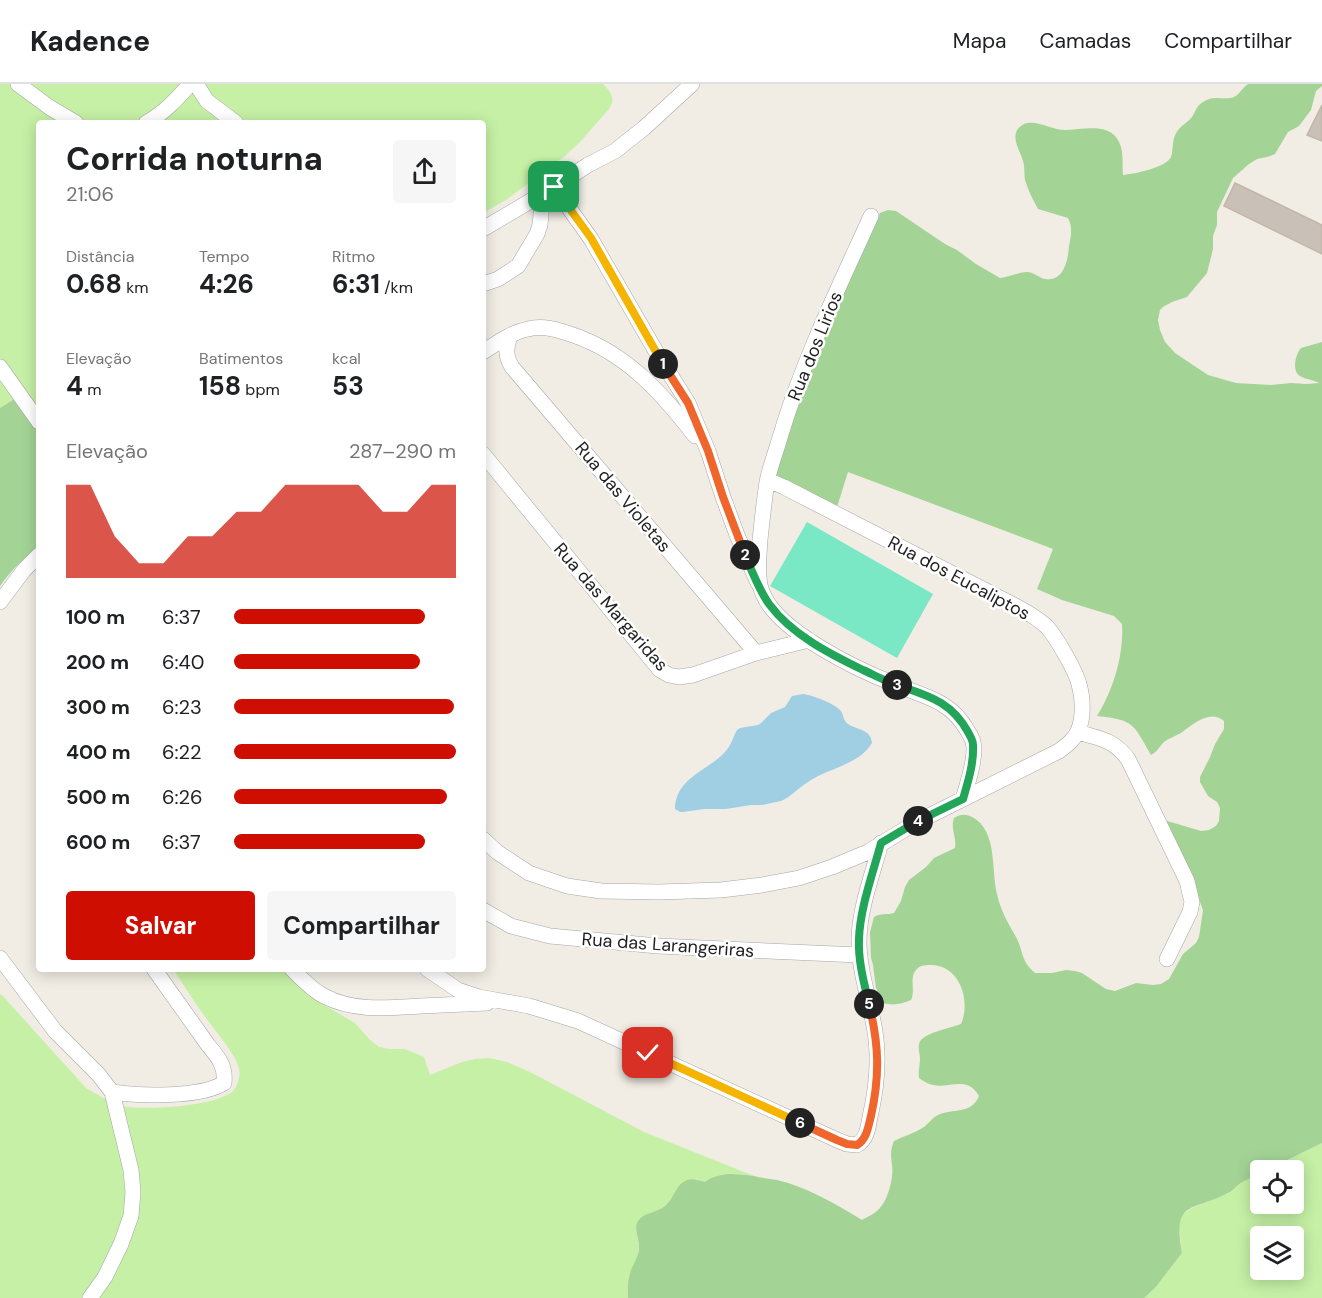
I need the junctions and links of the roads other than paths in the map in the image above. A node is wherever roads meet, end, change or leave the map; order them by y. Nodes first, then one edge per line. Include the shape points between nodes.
1 (18, 84) edge
2 (190, 84) edge
3 (196, 84) edge
4 (692, 84) edge
5 (71, 120) edge
6 (151, 120) edge
7 (232, 120) edge
8 (549, 190) junction
9 (871, 216) dead end
10 (486, 227) edge
11 (486, 283) edge
12 (510, 336) junction
13 (490, 348) edge
14 (0, 367) edge
15 (36, 418) edge
16 (708, 451) junction
17 (486, 458) edge
18 (768, 480) junction
19 (36, 558) edge
20 (763, 594) junction
21 (0, 602) edge
22 (809, 640) junction
23 (756, 653) junction
24 (1078, 732) junction
25 (963, 799) junction
26 (486, 842) edge
27 (881, 843) junction
28 (486, 912) edge
29 (859, 955) junction
30 (0, 958) edge
31 (1167, 959) dead end
32 (156, 972) edge
33 (295, 972) edge
34 (432, 972) edge
35 (505, 1002) junction
36 (112, 1092) junction
37 (90, 1298) edge

1 - 5 street
2 - 6 street
3 - 7 street via 207,101
4 - 8 street via 615,151
8 - 10 street
8 - 11 street via 537,234 518,266
8 - 16 street via 591,238 688,403
9 - 18 street, Rua dos Lirios via 807,360
12 - 13 street
12 - 16 street via 544,327 583,338 611,352 669,402
12 - 23 street, Rua das Violetas via 506,355 512,367
14 - 15 street
16 - 20 street
17 - 23 street, Rua das Margaridas via 660,670 679,677 693,675
18 - 20 street, Rua dos Lirios via 759,557
18 - 24 street, Rua dos Eucaliptos via 1041,622 1062,648 1079,683 1082,720
19 - 21 street
20 - 22 street via 778,616
22 - 23 street, Rua das Margaridas
22 - 25 street via 892,683 934,698 961,719 974,742 972,769
24 - 25 street via 1059,751
24 - 31 street via 1120,749 1187,881 1190,912
25 - 27 street
26 - 27 street via 529,873 567,886 659,892 721,890 799,879 868,852
27 - 29 street via 861,917
28 - 29 street, Rua das Larangeriras via 512,926 550,936 658,946
29 - 35 street via 875,1028 878,1073 867,1131 860,1144 853,1145 578,1021
30 - 36 street via 55,1031
32 - 36 street via 223,1065 224,1083 192,1092
33 - 35 street via 323,996 359,1007
34 - 35 street via 458,990
36 - 37 street via 134,1192 122,1244

